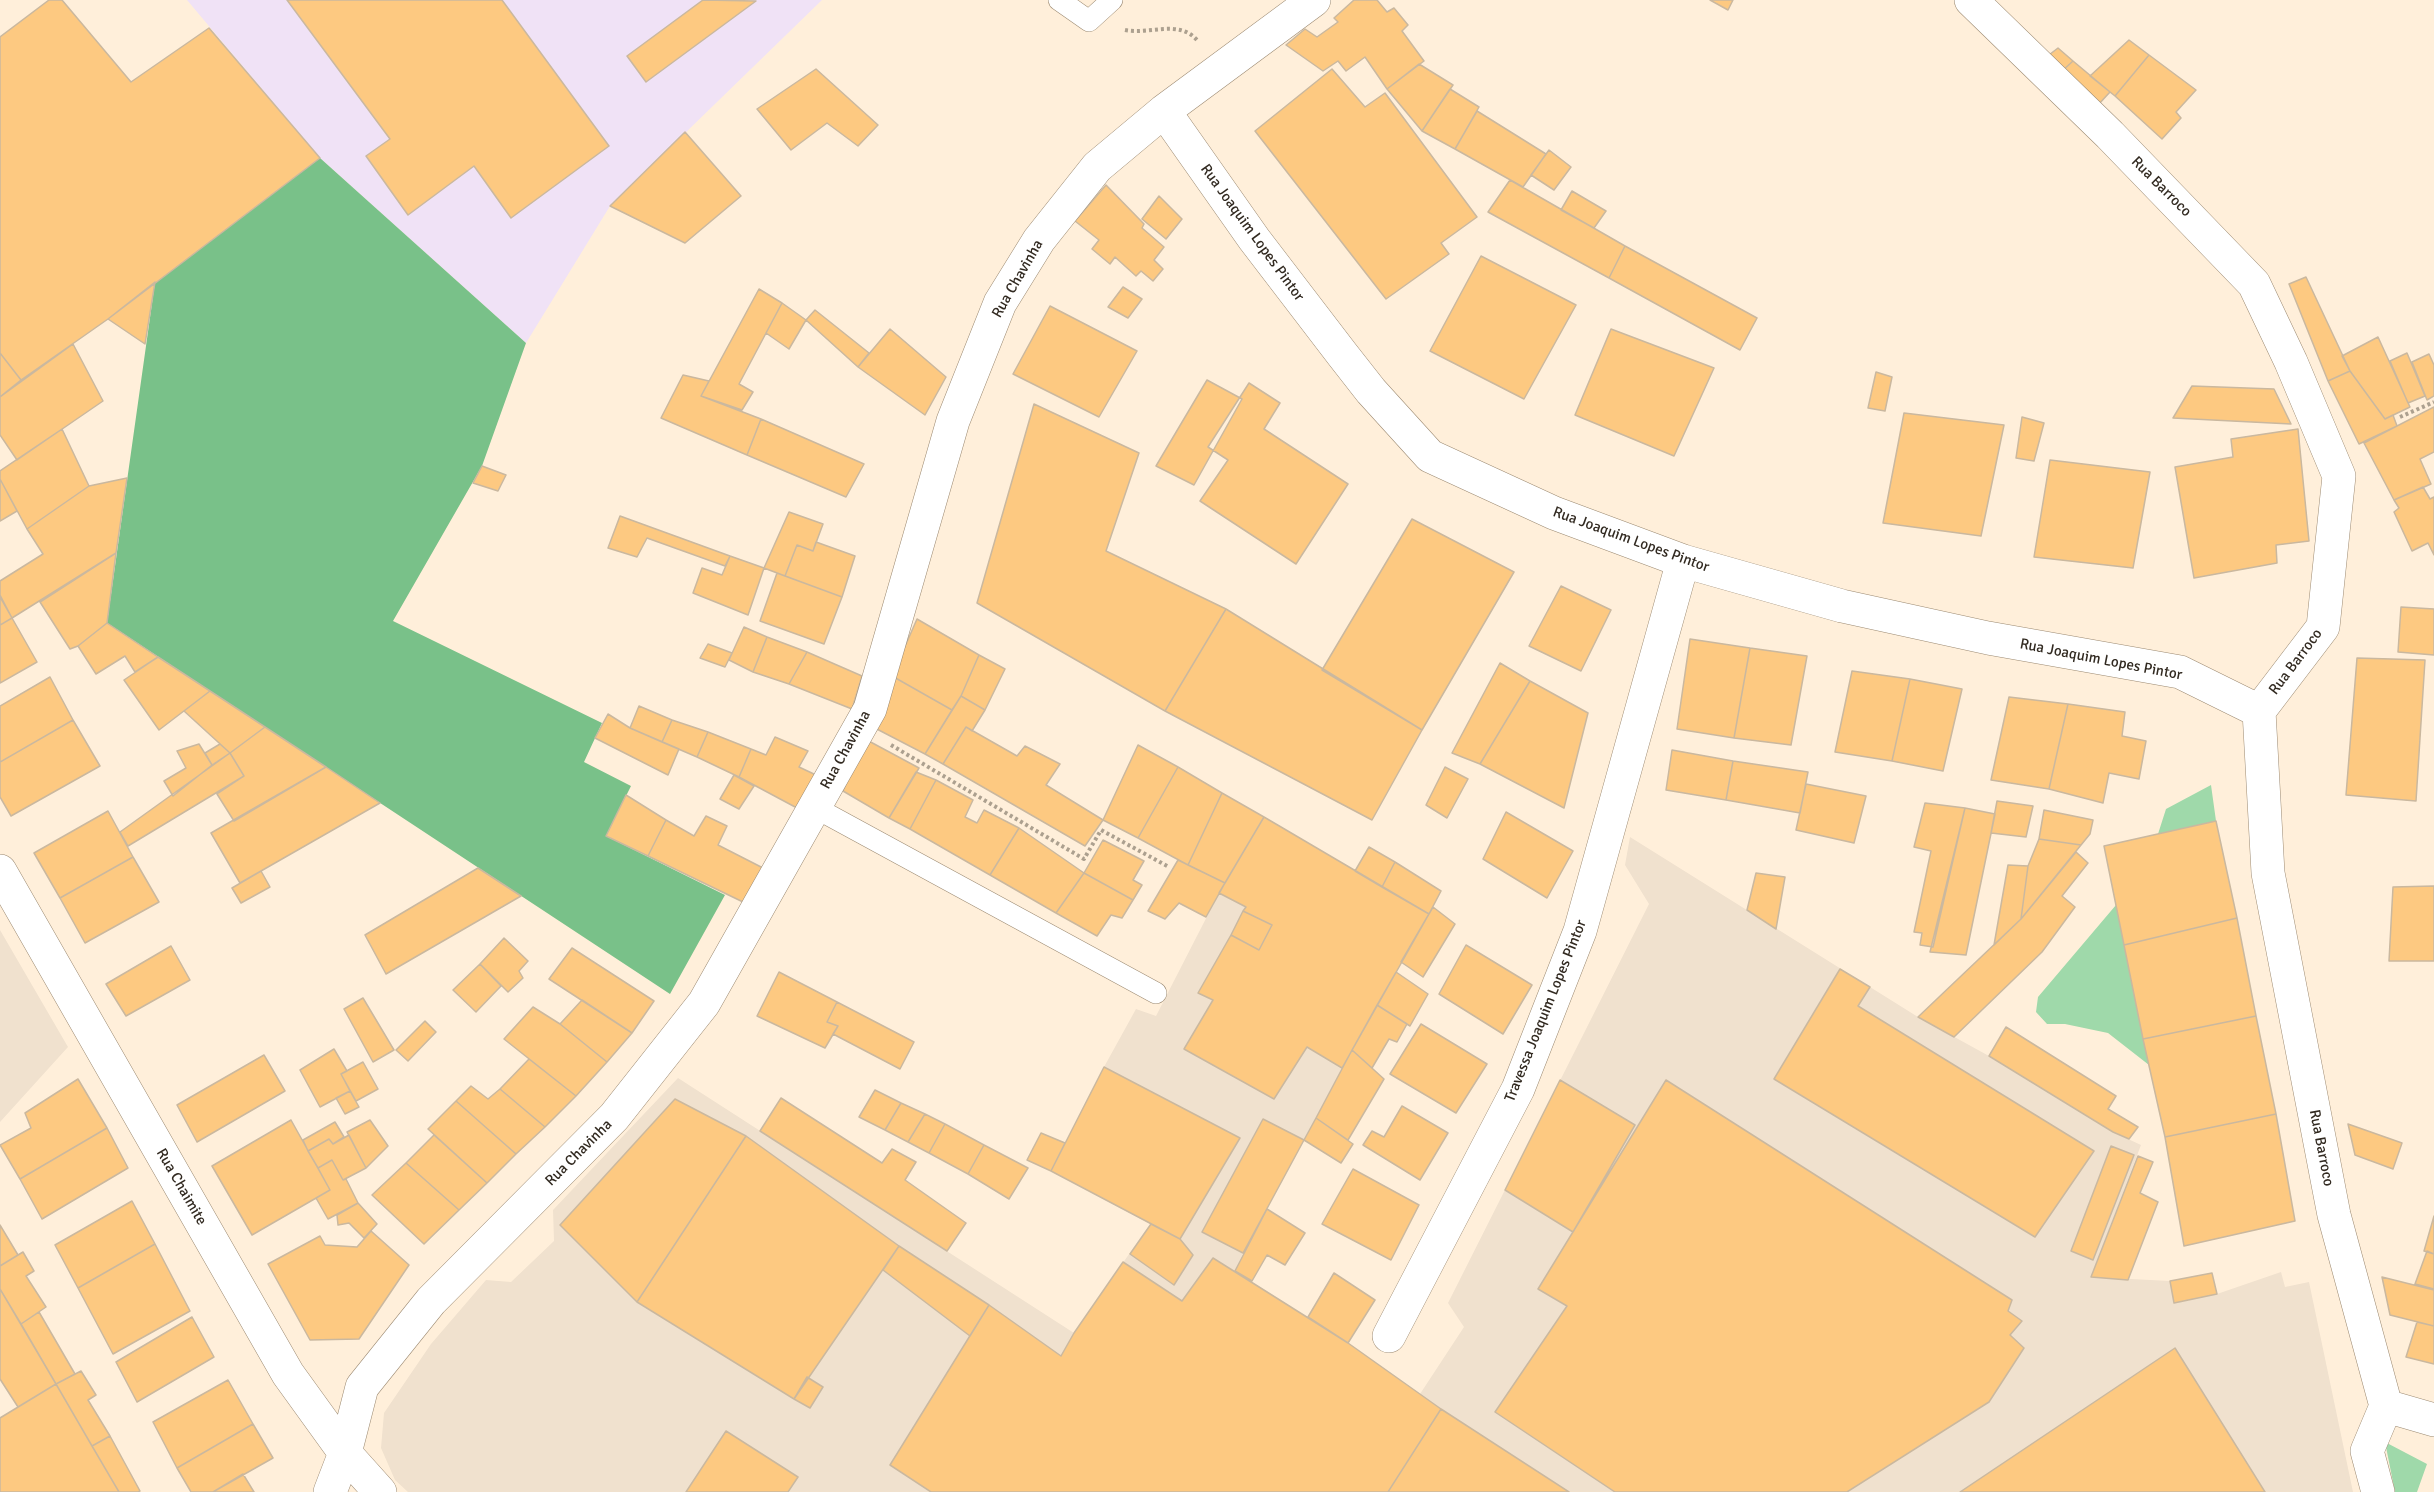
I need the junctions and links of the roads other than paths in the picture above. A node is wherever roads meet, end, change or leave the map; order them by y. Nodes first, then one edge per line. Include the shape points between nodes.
1 (1059, 0) edge
2 (1112, 0) edge
3 (1314, 0) edge
4 (1971, 0) edge
5 (1164, 111) junction
6 (1683, 561) junction
7 (2259, 711) junction
8 (814, 807) junction
9 (0, 871) edge
10 (1156, 993) dead end
11 (1389, 1336) dead end
12 (2386, 1406) junction
13 (2434, 1420) edge
14 (345, 1453) junction
15 (330, 1492) edge
16 (380, 1492) edge
17 (2378, 1492) edge

1 - 2 lane via 1089,21
3 - 5 street, Rua Chavinha
4 - 7 street, Rua Barroco via 2110,135 2254,284 2339,476 2323,627
5 - 6 street, Rua Joaquim Lopes Pintor via 1315,319 1371,391 1430,456 1554,513
5 - 8 street, Rua Chavinha via 1096,167 1039,240 1000,303 953,420 870,709
6 - 7 street, Rua Joaquim Lopes Pintor via 1842,606 1988,638 2180,672
6 - 11 street, Travessa Joaquim Lopes Pintor via 1580,932 1518,1089
7 - 12 street, Rua Barroco via 2268,873 2334,1215
8 - 10 lane
8 - 14 street, Rua Chavinha via 704,1003 614,1117 431,1301 362,1387
9 - 14 street, Rua Chaimite via 288,1374
12 - 13 street
12 - 17 street via 2367,1451
14 - 15 street, Rua Chavinha
14 - 16 street, Rua Chaimite

